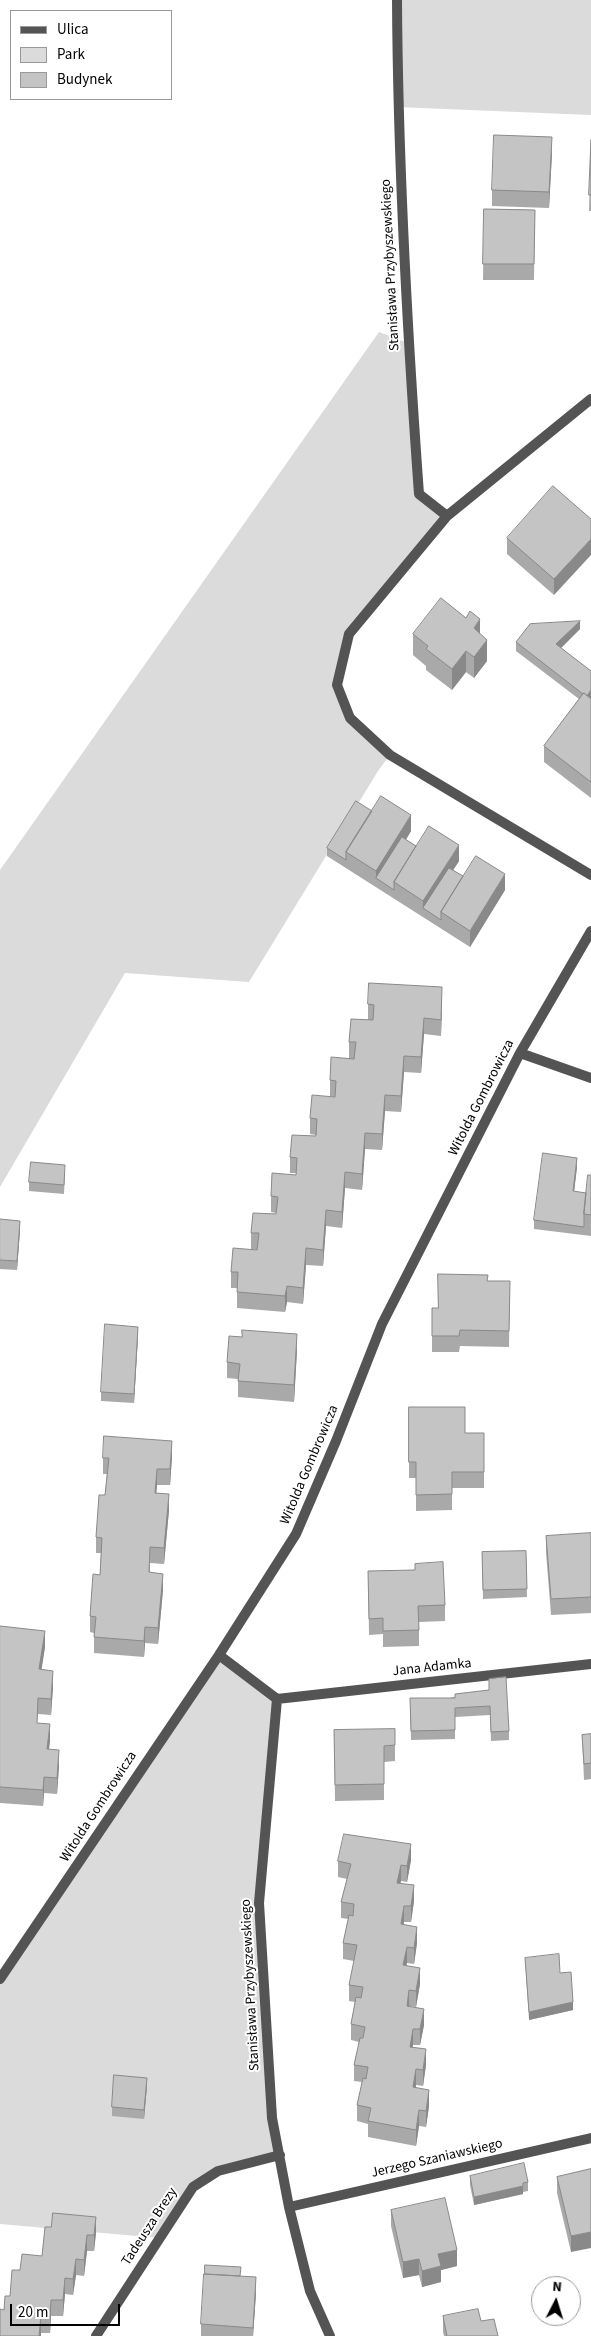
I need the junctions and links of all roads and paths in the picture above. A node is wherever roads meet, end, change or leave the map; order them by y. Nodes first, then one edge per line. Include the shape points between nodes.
1 (397, 0) edge
2 (591, 399) edge
3 (447, 516) junction
4 (591, 875) edge
5 (591, 931) edge
6 (520, 1053) junction
7 (591, 1078) edge
8 (219, 1654) junction
9 (591, 1664) edge
10 (277, 1699) junction
11 (0, 1979) edge
12 (591, 2138) edge
13 (280, 2155) junction
14 (289, 2207) junction
15 (96, 2336) edge
16 (330, 2336) edge

1 - 3 street, Stanisława Przybyszewskiego via 397,107 407,333 419,494
2 - 3 street
3 - 4 street via 349,634 337,685 350,718 390,755
5 - 6 street, Witolda Gombrowicza
6 - 7 street
6 - 8 street, Witolda Gombrowicza via 382,1324 296,1534
8 - 10 street
8 - 11 street, Witolda Gombrowicza
9 - 10 street, Jana Adamka
10 - 13 street, Stanisława Przybyszewskiego via 259,1903 272,2118
12 - 14 street, Jerzego Szaniawskiego
13 - 14 street, Stanisława Przybyszewskiego
13 - 15 street, Tadeusza Brezy via 218,2171 193,2187
14 - 16 street, Stanisława Przybyszewskiego via 310,2291

